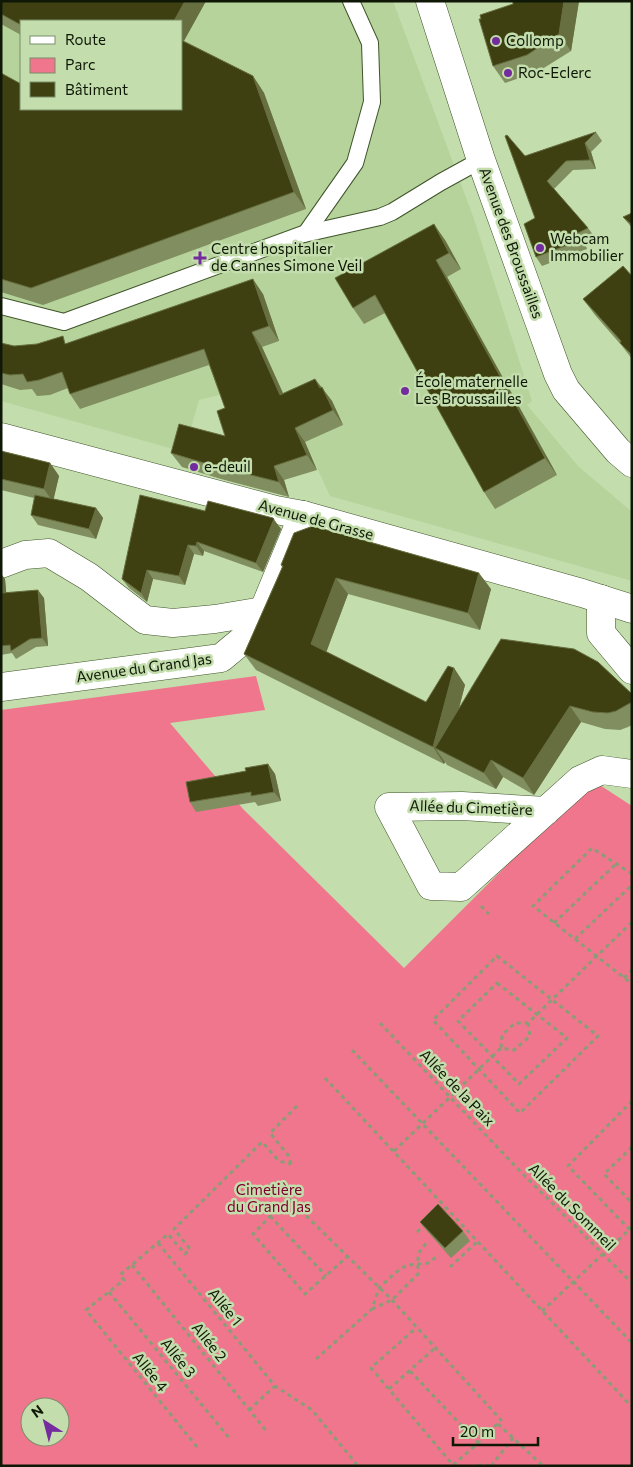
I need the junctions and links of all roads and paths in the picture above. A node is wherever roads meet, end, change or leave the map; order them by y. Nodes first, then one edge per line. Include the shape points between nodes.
1 (351, 1) edge
2 (430, 1) edge
3 (481, 160) junction
4 (304, 234) junction
5 (1, 306) edge
6 (1, 437) edge
7 (632, 463) edge
8 (302, 515) junction
9 (1, 564) edge
10 (601, 599) junction
11 (631, 608) edge
12 (264, 611) junction
13 (632, 670) edge
14 (1, 687) edge
15 (632, 774) edge
16 (546, 811) junction
17 (616, 864) junction
18 (632, 874) edge
19 (632, 885) edge
20 (632, 922) edge
21 (554, 923) junction
22 (575, 939) junction
23 (596, 956) junction
24 (632, 970) edge
25 (624, 978) junction
26 (632, 984) edge
27 (552, 999) junction
28 (537, 1014) junction
29 (380, 1023) dead end
30 (528, 1023) junction
31 (501, 1048) junction
32 (352, 1050) dead end
33 (492, 1057) junction
34 (479, 1070) junction
35 (325, 1078) dead end
36 (450, 1097) junction
37 (632, 1101) edge
38 (297, 1106) dead end
39 (422, 1124) junction
40 (632, 1147) edge
41 (394, 1151) junction
42 (517, 1168) joint
43 (271, 1183) dead end
44 (288, 1198) junction
45 (632, 1203) edge
46 (445, 1207) junction
47 (438, 1213) edge
48 (270, 1216) junction
49 (431, 1220) edge
50 (631, 1230) edge
51 (417, 1232) dead end
52 (478, 1241) junction
53 (427, 1242) edge
54 (158, 1243) junction
55 (602, 1254) junction
56 (439, 1255) edge
57 (346, 1257) junction
58 (418, 1264) junction
59 (132, 1265) junction
60 (450, 1267) dead end
61 (326, 1276) junction
62 (573, 1282) junction
63 (632, 1283) edge
64 (379, 1288) junction
65 (109, 1292) junction
66 (392, 1300) junction
67 (372, 1310) junction
68 (542, 1311) junction
69 (416, 1328) junction
70 (632, 1343) edge
71 (435, 1348) junction
72 (316, 1359) dead end
73 (410, 1371) junction
74 (275, 1386) junction
75 (389, 1389) junction
76 (631, 1406) edge
77 (249, 1410) junction
78 (498, 1424) junction
79 (268, 1433) dead end
80 (513, 1438) junction
81 (230, 1439) dead end
82 (478, 1443) junction
83 (197, 1447) dead end
84 (358, 1466) edge
85 (478, 1466) edge
86 (491, 1466) edge
87 (544, 1466) edge

1 - 4 lane via 370,42 372,102 355,163
2 - 3 street, Avenue des Broussailles
3 - 4 lane via 392,212
3 - 7 street, Avenue des Broussailles via 558,374 566,390
4 - 5 lane via 64,322
6 - 8 street, Avenue de Grasse
8 - 10 street, Avenue de Grasse
8 - 12 street, Avenue du Grand Jas
9 - 12 street via 25,555 49,553 89,577 145,620 173,623 216,620
10 - 11 street, Avenue de Grasse
10 - 13 street via 601,633
12 - 14 street, Avenue du Grand Jas via 256,629 221,658
15 - 16 street, Allée du Cimetière via 602,770 580,780
16 - 16 street, Allée du Cimetière via 462,806 389,807 432,886 461,887
17 - 18 path
17 - 21 path
17 - 21 path via 592,848 533,906
19 - 22 path
20 - 23 path
21 - 22 path
22 - 23 path
23 - 25 path
23 - 27 path
24 - 25 path
25 - 26 path
27 - 28 path
27 - 34 path via 598,1036 520,1113
27 - 34 path via 497,956 433,1020
28 - 30 path
28 - 33 path via 567,1038 519,1084
28 - 33 path via 497,983 458,1021
29 - 36 path, Allée de la Paix
30 - 31 path via 515,1023 502,1035
30 - 31 path via 530,1036 525,1041 514,1050
31 - 33 path
32 - 39 path
33 - 34 path
34 - 36 path
35 - 41 path
36 - 39 path
36 - 42 path, Allée de la Paix
37 - 50 path via 568,1166
38 - 54 path via 270,1133 288,1154 290,1164 279,1161 262,1142 174,1229 190,1249 184,1254 168,1234
39 - 41 path
39 - 62 path
40 - 45 path via 604,1174
41 - 46 path
42 - 55 path, Allée du Sommeil
43 - 44 path
44 - 48 path
44 - 57 path
46 - 47 path
46 - 52 path
48 - 61 path
48 - 61 path via 253,1234 305,1294
49 - 51 path
50 - 55 path
52 - 60 path
52 - 68 path
53 - 58 path via 418,1254
54 - 59 path
54 - 74 path, Allée 1
55 - 62 path
55 - 63 path, Allée du Sommeil
56 - 58 path via 428,1264
57 - 61 path
57 - 64 path
58 - 64 path via 407,1265
58 - 66 path via 418,1274
59 - 65 path via 120,1275 124,1280
59 - 77 path, Allée 2
62 - 68 path
62 - 70 path
64 - 66 path
64 - 67 path
65 - 81 path, Allée 3
65 - 83 path, Allée 4 via 86,1310
66 - 67 path
66 - 69 path
67 - 72 path
68 - 76 path
69 - 71 path
69 - 75 path via 371,1368
71 - 73 path
71 - 78 path via 501,1420
73 - 75 path
73 - 82 path
74 - 77 path
74 - 84 path, Allée 1 via 312,1410
75 - 82 path via 453,1465
77 - 79 path, Allée 2
78 - 80 path
78 - 82 path
80 - 86 path
80 - 87 path
85 - 86 path

